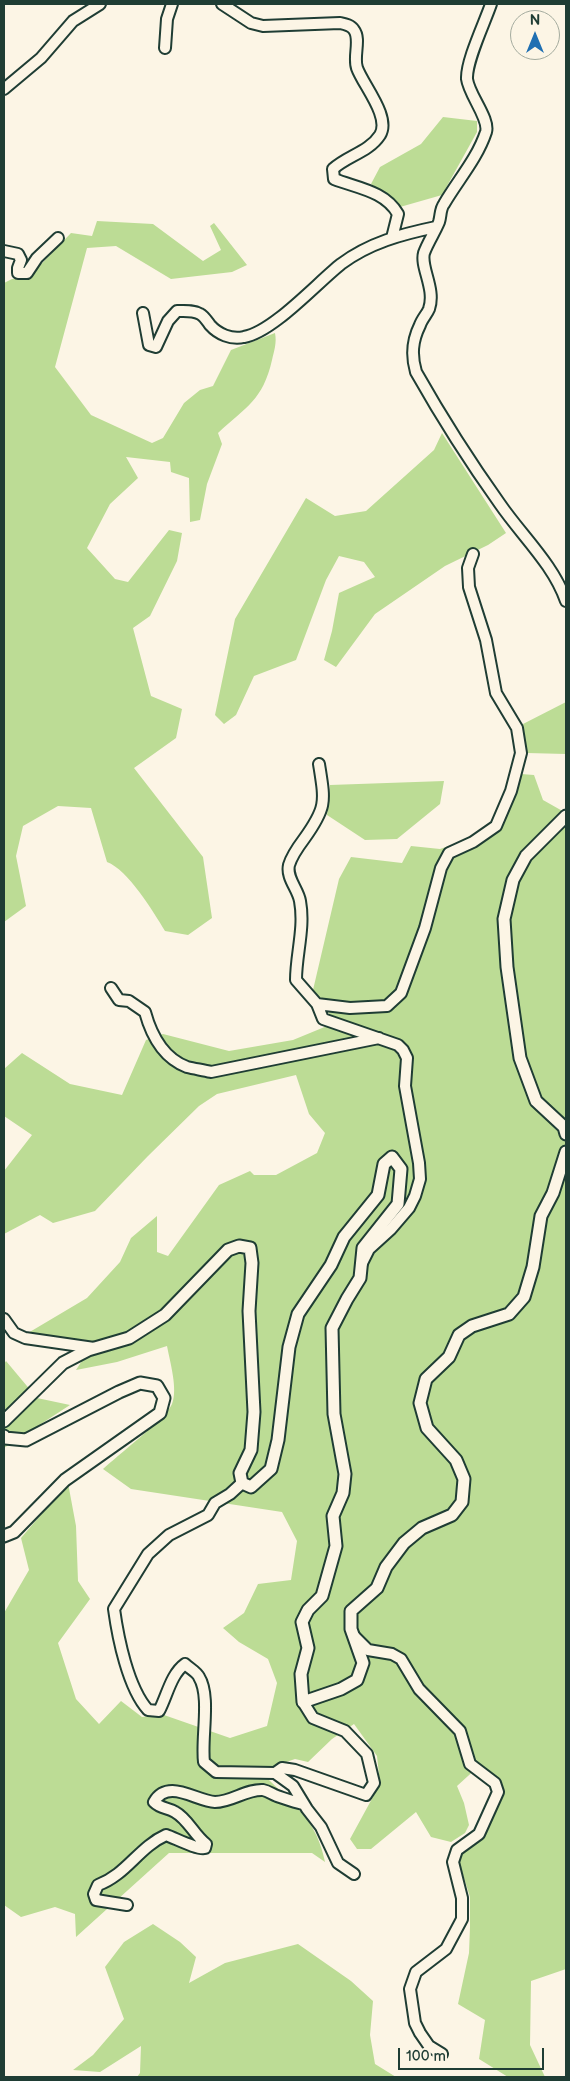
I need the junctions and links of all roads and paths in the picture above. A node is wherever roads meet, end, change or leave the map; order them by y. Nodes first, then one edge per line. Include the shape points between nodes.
1 (100, 4) edge
2 (172, 4) edge
3 (222, 4) edge
4 (492, 4) edge
5 (165, 48) dead end
6 (4, 89) edge
7 (436, 227) junction
8 (58, 238) dead end
9 (392, 238) junction
10 (4, 251) edge
11 (143, 313) dead end
12 (473, 554) dead end
13 (566, 601) edge
14 (319, 764) dead end
15 (566, 816) edge
16 (111, 988) dead end
17 (317, 1004) junction
18 (380, 1038) junction
19 (566, 1134) edge
20 (566, 1152) edge
21 (362, 1264) junction
22 (4, 1319) edge
23 (94, 1348) junction
24 (4, 1421) edge
25 (4, 1436) edge
26 (242, 1482) junction
27 (9, 1534) edge
28 (4, 1542) edge
29 (354, 1636) junction
30 (303, 1702) junction
31 (275, 1774) junction
32 (303, 1804) junction
33 (354, 1874) dead end
34 (127, 1905) dead end
35 (442, 2054) dead end

1 - 6 street via 73,21 41,58
2 - 5 street via 167,19
3 - 9 street via 251,23 263,26 340,23 355,30 356,66 382,118 381,134 371,145 340,163 334,170 334,178 393,204 398,214
4 - 7 street via 468,65 467,79 486,130 474,159 442,206
7 - 9 street
7 - 13 street via 423,255 431,297 429,309 413,343 414,366 461,447 560,585
8 - 10 street via 26,273 18,273 21,260 18,254
9 - 11 street via 342,263 277,319 247,337 231,338 214,329 200,314 190,310 177,311 168,321 156,347 149,345
12 - 17 street via 468,568 469,587 486,640 496,693 517,728 520,744 521,753 510,791 496,826 449,853 441,868 425,928 401,993 387,1006 350,1008
14 - 17 street via 323,789 320,816 288,867 300,900 302,933 296,980
15 - 19 street via 526,856 513,880 504,919 507,967 520,1058 536,1101 564,1127
16 - 18 street via 119,1000 129,1001 145,1012 161,1049 186,1067 211,1072
17 - 18 street via 323,1019
18 - 21 street via 398,1045 407,1058 405,1086 420,1179 409,1208 369,1249
20 - 29 street via 553,1193 541,1216 533,1267 524,1297 509,1314 472,1326 459,1335 449,1357 426,1380 420,1403 427,1428 456,1460 464,1480 462,1502 452,1515 422,1528 404,1543 386,1567 377,1588 351,1611
21 - 26 street via 363,1248 398,1204 401,1169 392,1157 384,1164 378,1195 344,1238 331,1265 298,1314 289,1347 278,1440 271,1469 251,1487
21 - 30 street via 360,1278 332,1328 334,1414 345,1474 343,1493 333,1516 336,1546 322,1596 308,1610 302,1622 308,1648 301,1674
22 - 23 street via 14,1333 25,1338
23 - 24 street via 63,1363
23 - 26 street via 129,1338 151,1324 165,1315 228,1250 239,1246 250,1248 249,1311 254,1412 251,1450 240,1473
25 - 27 street via 26,1440 140,1383 157,1386 164,1398 160,1413 65,1480
26 - 31 street via 216,1503 208,1515 169,1535 148,1554 114,1608 127,1670 148,1710 159,1711 177,1669 185,1664 199,1676 205,1698 204,1762 216,1772
27 - 28 street
29 - 30 street via 363,1663 357,1680 341,1690
29 - 35 street via 368,1650 401,1659 419,1689 460,1731 470,1764 495,1783 498,1792 479,1834 457,1850 453,1862 462,1898 462,1919 446,1950 416,1972 410,1988 415,2023 429,2046
30 - 31 street via 313,1718 345,1731 367,1754 374,1783 366,1795 295,1770 282,1768
31 - 32 street via 293,1786
32 - 33 street via 321,1827 338,1863
32 - 34 street via 266,1790 253,1790 239,1797 214,1802 179,1791 156,1798 154,1802 159,1807 177,1812 206,1844 205,1848 196,1848 166,1835 152,1841 122,1873 98,1886 94,1894 96,1900

